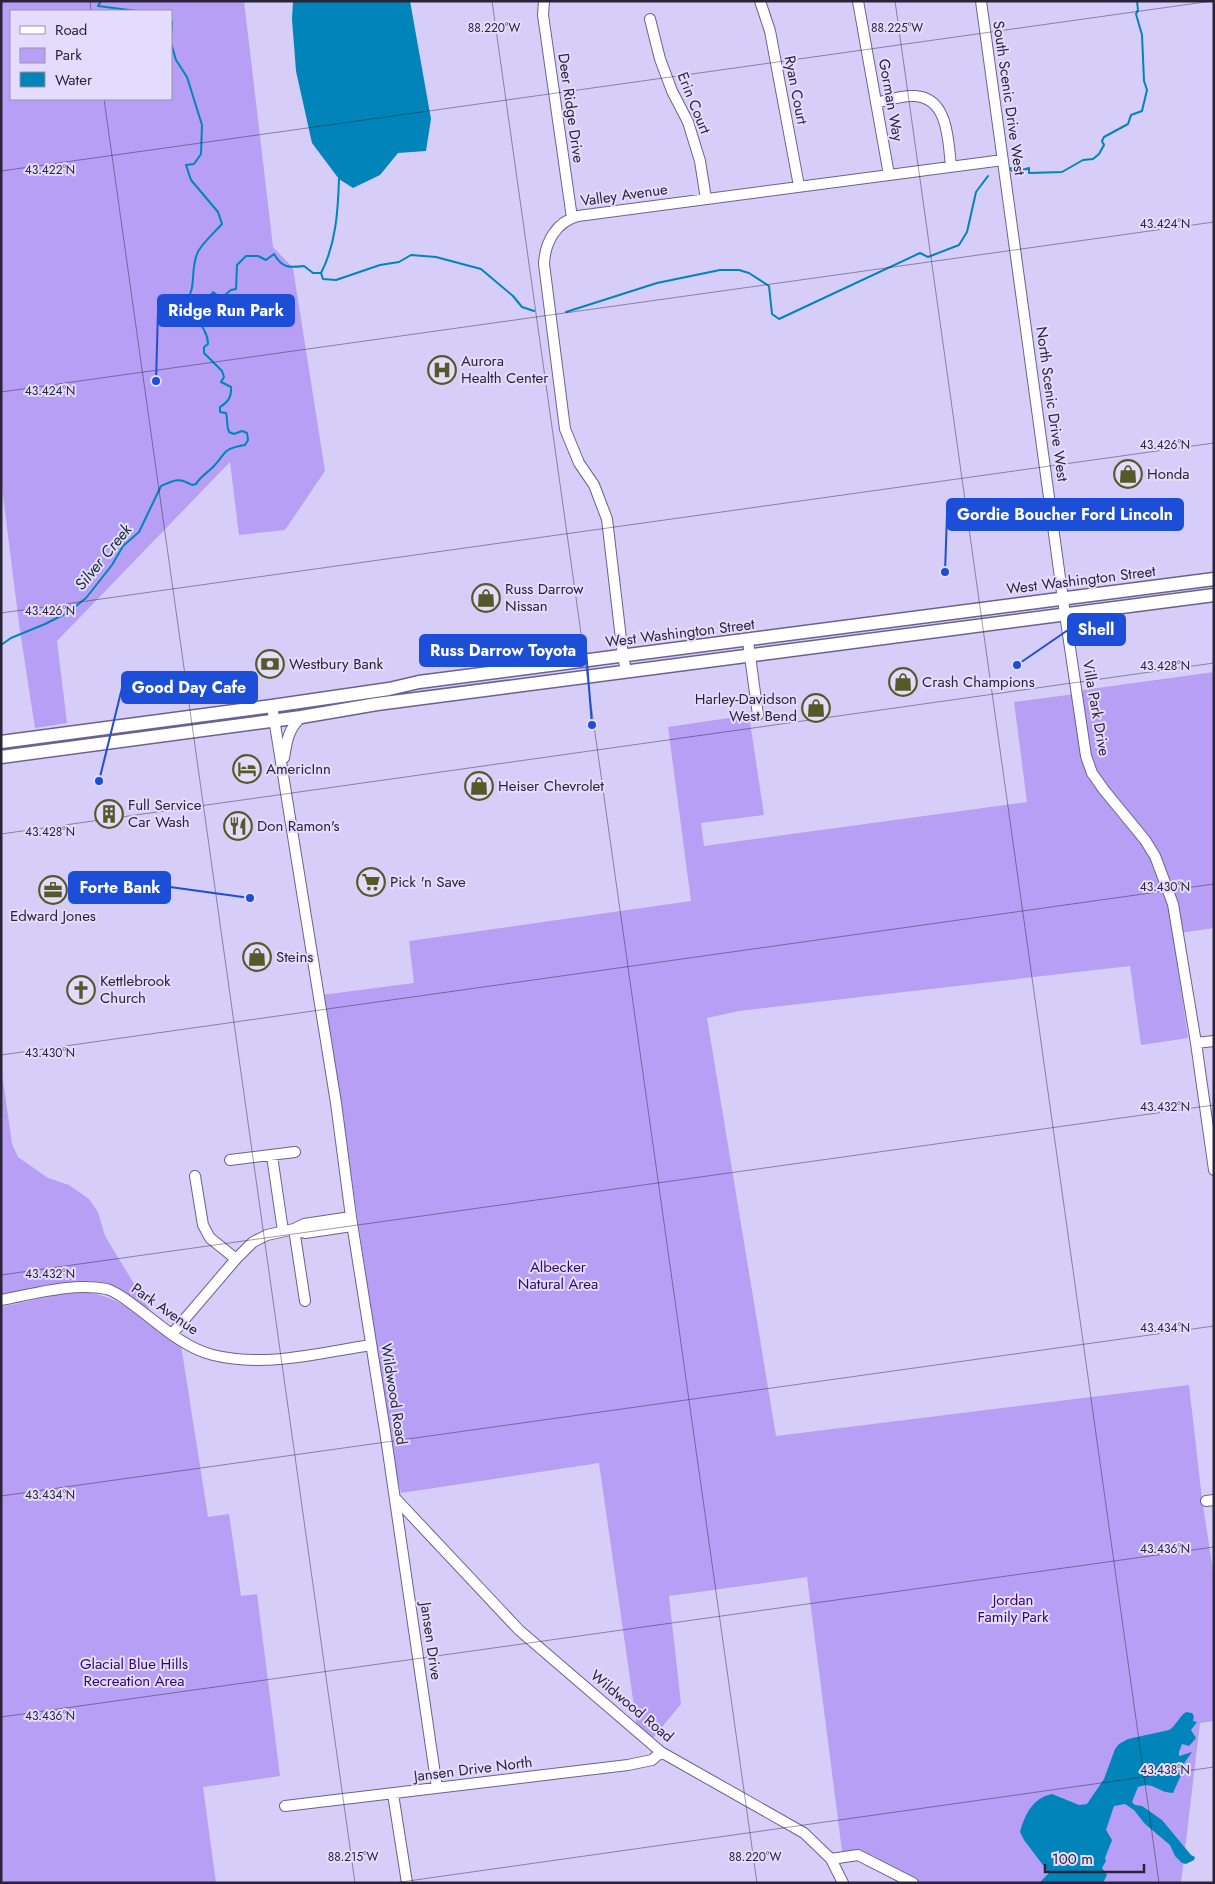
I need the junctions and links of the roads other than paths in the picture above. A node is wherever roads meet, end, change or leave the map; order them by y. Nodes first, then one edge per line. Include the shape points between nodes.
1 (544, 1) edge
2 (760, 1) edge
3 (858, 1) edge
4 (981, 1) edge
5 (650, 20) dead end
6 (876, 103) junction
7 (1003, 160) junction
8 (951, 166) junction
9 (889, 174) junction
10 (800, 186) junction
11 (1008, 198) joint
12 (706, 199) junction
13 (572, 218) junction
14 (1214, 579) edge
15 (1214, 595) edge
16 (1063, 599) junction
17 (1065, 614) junction
18 (748, 641) junction
19 (623, 656) junction
20 (750, 656) junction
21 (626, 670) junction
22 (272, 706) junction
23 (758, 715) dead end
24 (302, 716) junction
25 (275, 720) junction
26 (1, 742) edge
27 (1, 757) edge
28 (283, 767) junction
29 (1214, 1041) edge
30 (1196, 1043) junction
31 (295, 1152) dead end
32 (272, 1156) junction
33 (230, 1160) dead end
34 (1214, 1170) edge
35 (195, 1176) dead end
36 (351, 1221) junction
37 (294, 1229) junction
38 (283, 1231) junction
39 (236, 1259) junction
40 (1, 1300) edge
41 (305, 1302) dead end
42 (172, 1334) junction
43 (371, 1345) junction
44 (395, 1498) junction
45 (662, 1752) junction
46 (437, 1788) junction
47 (393, 1794) junction
48 (285, 1806) dead end
49 (831, 1859) junction
50 (407, 1883) edge
51 (843, 1883) edge
52 (912, 1883) edge

1 - 13 street, Deer Ridge Drive via 543,15
2 - 10 street, Ryan Court via 770,32
3 - 6 street, Gorman Way
4 - 7 street, South Scenic Drive West
5 - 12 street, Erin Court via 660,59 688,122 700,161
6 - 8 street via 915,96 936,106 944,119
6 - 9 street, Gorman Way
7 - 8 street, Valley Avenue
7 - 11 street, South Scenic Drive West
8 - 9 street, Valley Avenue
9 - 10 street, Valley Avenue
10 - 12 street, Valley Avenue
11 - 16 street, North Scenic Drive West
12 - 13 street, Valley Avenue
13 - 19 street, Valley Avenue via 554,231 544,254 544,264 566,429 607,519
14 - 16 main road, West Washington Street
15 - 17 main road, West Washington Street
16 - 17 street, North Scenic Drive West
16 - 18 main road, West Washington Street
17 - 20 main road, West Washington Street
17 - 30 street, Villa Park Drive via 1086,756 1092,773 1156,856 1173,904
18 - 19 main road, West Washington Street
18 - 20 street
19 - 21 street, Valley Avenue
19 - 22 main road, West Washington Street via 419,682
20 - 21 main road, West Washington Street
20 - 23 street
21 - 24 main road, West Washington Street
22 - 25 street, Wildwood Road
22 - 26 main road, West Washington Street
24 - 25 main road, West Washington Street
24 - 28 street via 288,734
25 - 27 main road, West Washington Street
25 - 28 street, Wildwood Road
28 - 36 street, Wildwood Road via 336,1103
29 - 30 street
30 - 34 street, Villa Park Drive
31 - 32 street
32 - 33 street
32 - 38 street
35 - 39 street via 203,1225 210,1238
36 - 37 street via 304,1224
36 - 43 street, Wildwood Road
37 - 38 street
37 - 41 street
38 - 39 street via 253,1242
39 - 42 street
40 - 42 street, Park Avenue via 79,1286 108,1290
42 - 43 street, Park Avenue via 189,1346 211,1355 258,1361
43 - 44 street, Wildwood Road
44 - 45 street, Wildwood Road via 519,1630
44 - 46 street, Jansen Drive
45 - 46 street, Jansen Drive North via 652,1760 628,1765
45 - 49 street, Wildwood Road via 804,1833
46 - 47 street, Jansen Drive North
47 - 48 street, Jansen Drive North
47 - 50 street
49 - 51 street, Wildwood Road
49 - 52 street via 858,1855

